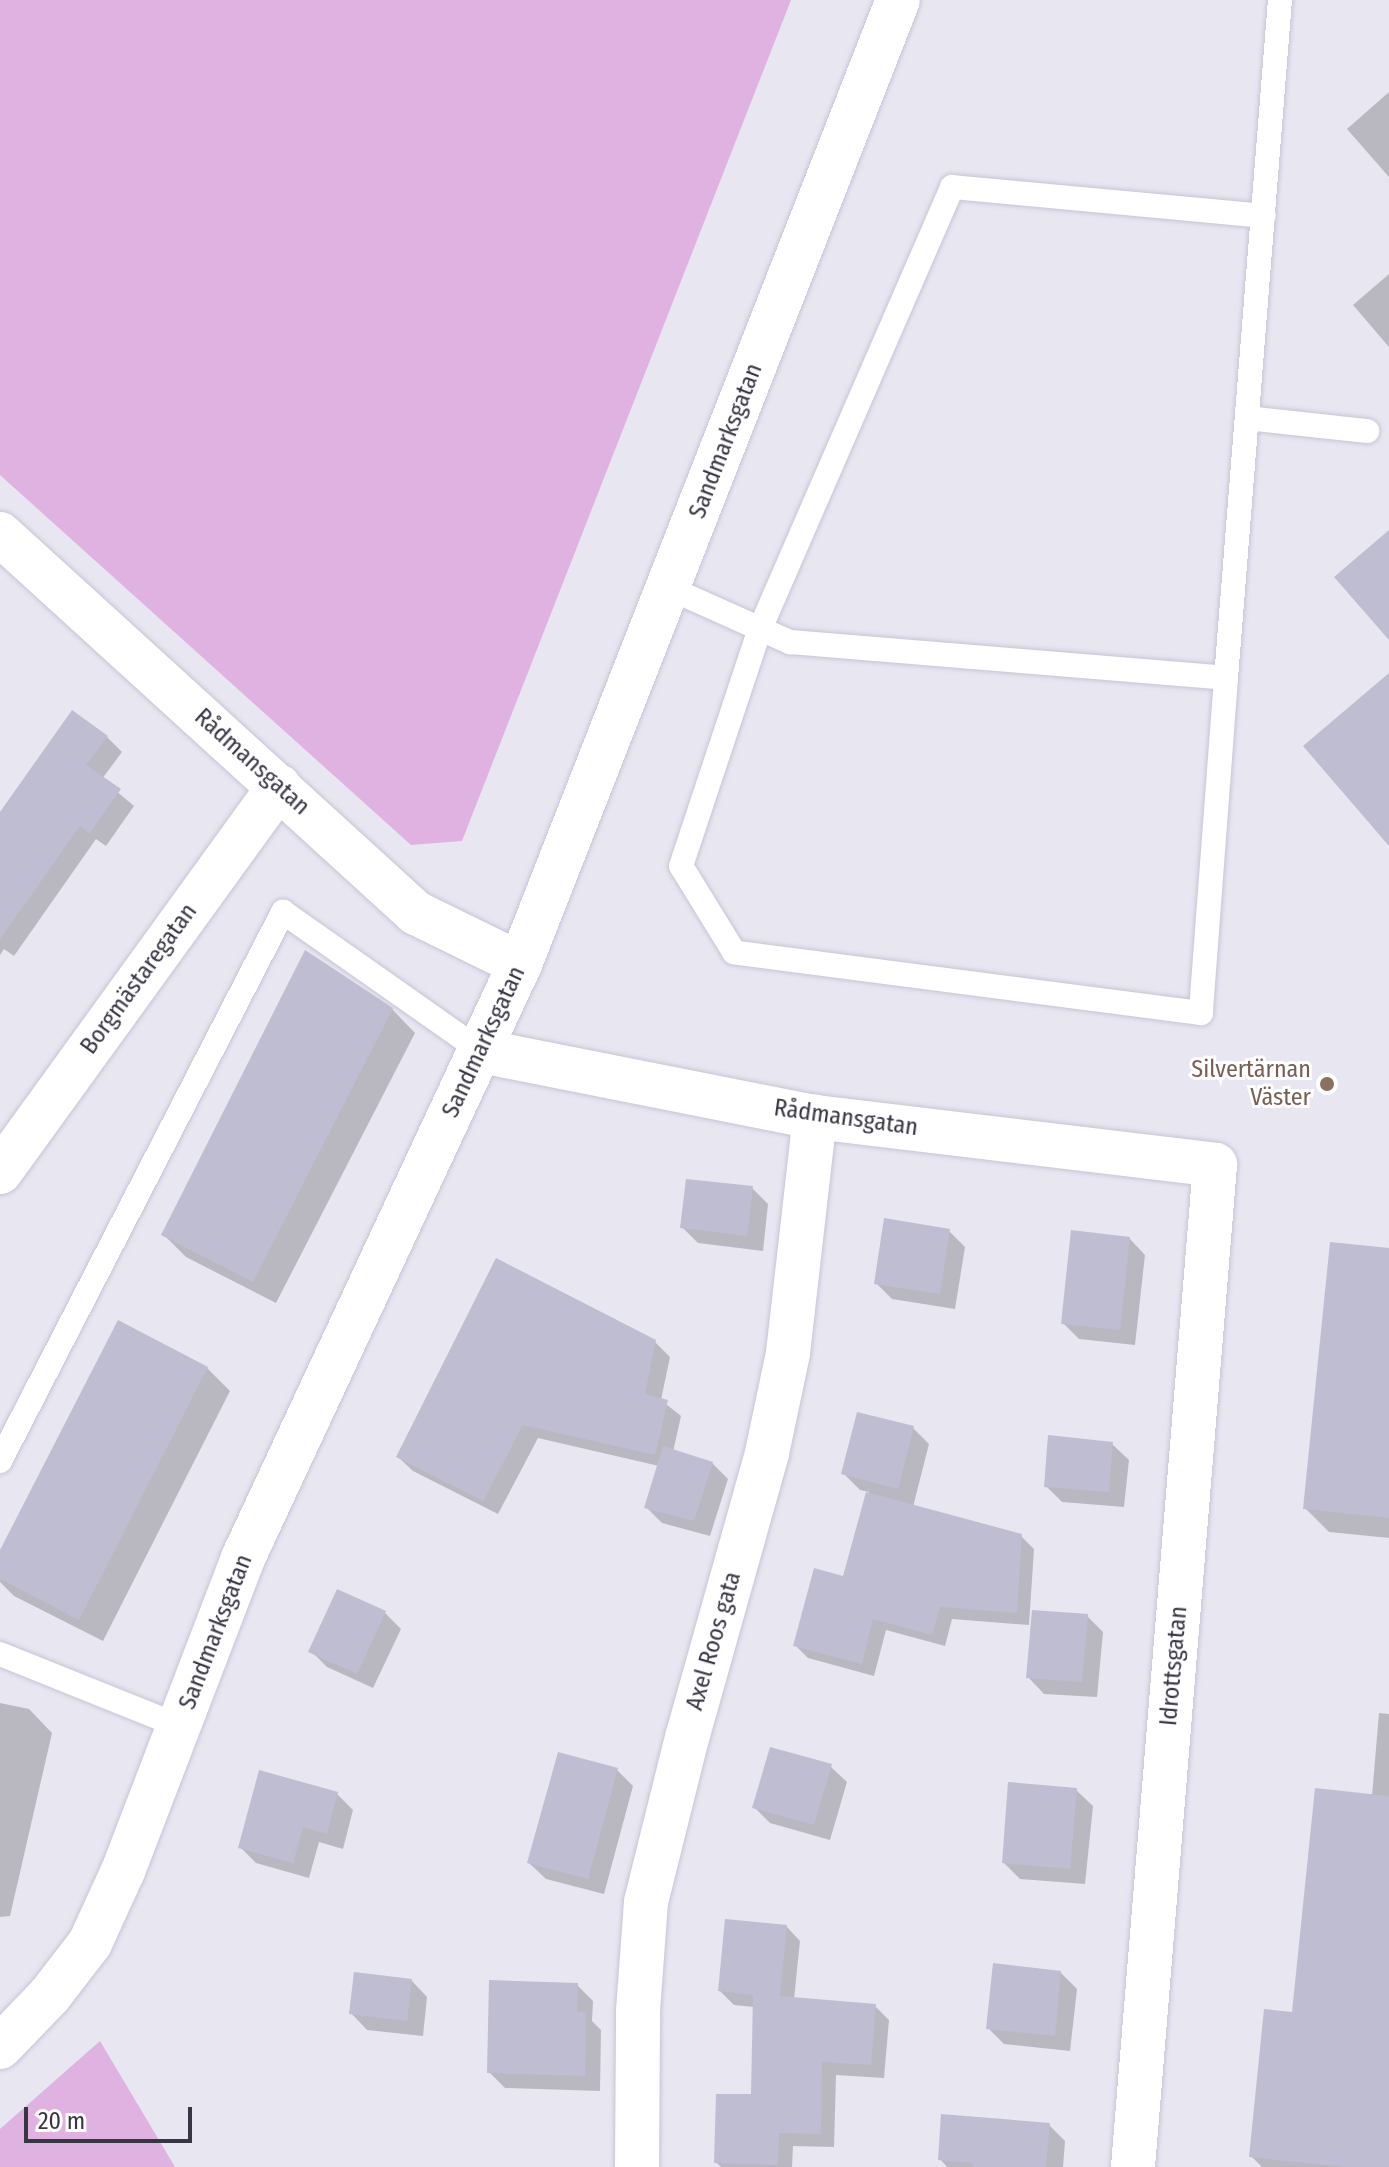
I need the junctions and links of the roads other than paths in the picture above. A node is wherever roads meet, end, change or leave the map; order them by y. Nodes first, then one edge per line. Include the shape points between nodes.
1 (898, 0) edge
2 (1280, 0) edge
3 (1264, 216) junction
4 (1247, 418) junction
5 (1367, 431) dead end
6 (0, 534) edge
7 (669, 588) junction
8 (760, 629) junction
9 (1226, 678) junction
10 (279, 786) junction
11 (520, 964) junction
12 (481, 1051) junction
13 (815, 1117) junction
14 (1215, 1165) joint
15 (0, 1172) edge
16 (0, 1461) edge
17 (0, 1654) edge
18 (179, 1726) junction
19 (0, 2047) edge
20 (637, 2167) edge
21 (1133, 2167) edge

1 - 7 street, Sandmarksgatan
2 - 3 lane
3 - 4 lane
3 - 8 lane via 952,187
4 - 5 lane
4 - 9 lane
6 - 10 street, Rådmansgatan
7 - 8 lane
7 - 11 street, Sandmarksgatan
8 - 9 lane via 790,642
8 - 9 lane via 681,866 734,952 1201,1013
10 - 11 street, Rådmansgatan via 416,913
10 - 15 street, Borgmästaregatan
11 - 12 street, Sandmarksgatan
12 - 13 street, Rådmansgatan
12 - 16 lane via 283,912
12 - 18 street, Sandmarksgatan via 243,1558
13 - 14 street, Rådmansgatan
13 - 20 street, Axel Roos gata via 788,1353 767,1453 646,1902 638,2011
14 - 21 street, Idrottsgatan
17 - 18 lane
18 - 19 street, Sandmarksgatan via 90,1943

